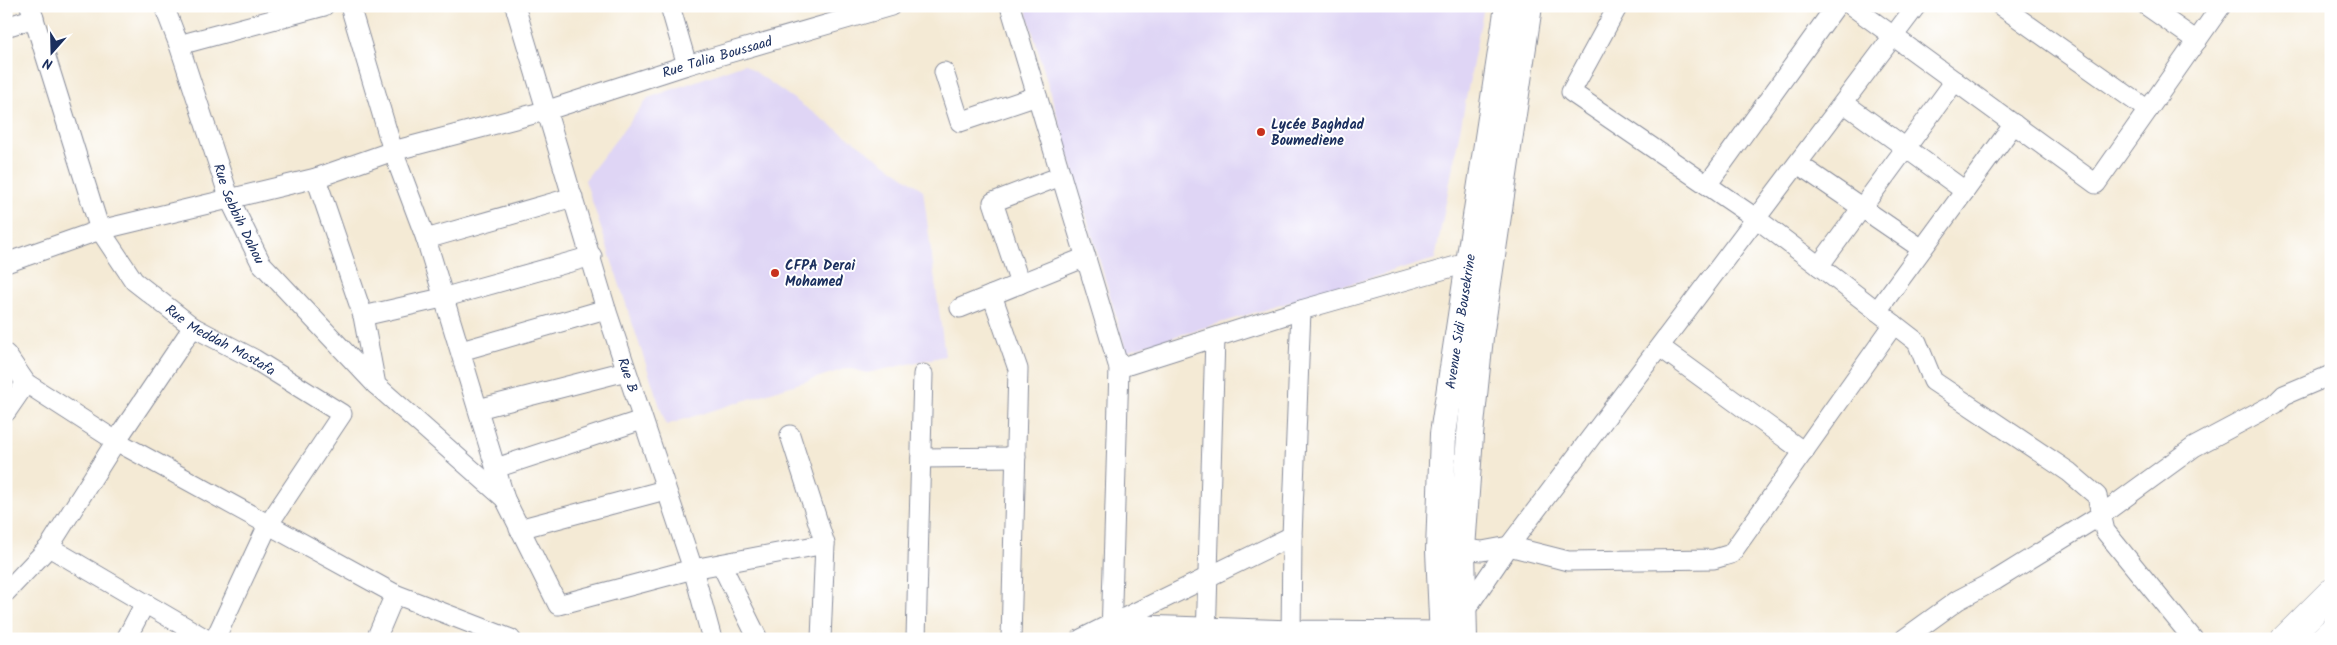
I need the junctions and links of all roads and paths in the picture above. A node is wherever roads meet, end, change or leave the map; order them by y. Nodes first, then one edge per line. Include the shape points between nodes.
1 (164, 6) edge
2 (324, 6) edge
3 (350, 6) edge
4 (514, 6) edge
5 (670, 6) edge
6 (891, 6) edge
7 (1010, 6) edge
8 (1508, 6) edge
9 (1529, 6) edge
10 (1618, 6) edge
11 (1836, 6) edge
12 (1852, 6) edge
13 (1916, 6) edge
14 (2000, 6) edge
15 (2147, 6) edge
16 (2221, 6) edge
17 (32, 12) edge
18 (6, 27) edge
19 (1894, 36) junction
20 (2197, 41) junction
21 (179, 45) junction
22 (687, 66) junction
23 (944, 72) dead end
24 (1955, 81) junction
25 (1038, 96) junction
26 (1844, 103) junction
27 (2148, 110) junction
28 (545, 111) junction
29 (2014, 124) junction
30 (1907, 146) junction
31 (393, 151) junction
32 (1798, 164) junction
33 (1062, 176) junction
34 (316, 178) junction
35 (1707, 185) junction
36 (1965, 191) junction
37 (573, 197) junction
38 (230, 200) junction
39 (1862, 208) junction
40 (1757, 219) junction
41 (100, 230) junction
42 (426, 238) junction
43 (1922, 249) junction
44 (592, 256) junction
45 (1086, 257) junction
46 (1470, 262) junction
47 (6, 263) edge
48 (1819, 266) junction
49 (1020, 284) junction
50 (992, 295) junction
51 (442, 298) junction
52 (960, 308) dead end
53 (606, 309) junction
54 (1301, 310) junction
55 (1877, 311) junction
56 (363, 316) junction
57 (1894, 324) junction
58 (193, 327) junction
59 (1215, 338) junction
60 (1660, 347) junction
61 (461, 351) junction
62 (6, 354) edge
63 (1119, 368) junction
64 (626, 371) junction
65 (923, 374) dead end
66 (2331, 375) edge
67 (26, 383) junction
68 (376, 385) junction
69 (478, 409) junction
70 (6, 412) edge
71 (642, 420) junction
72 (790, 435) dead end
73 (116, 440) junction
74 (1804, 452) junction
75 (1016, 457) junction
76 (920, 458) junction
77 (496, 468) junction
78 (665, 490) junction
79 (505, 499) junction
80 (2101, 515) junction
81 (268, 525) junction
82 (519, 529) junction
83 (1292, 536) junction
84 (825, 544) junction
85 (1509, 546) junction
86 (48, 547) junction
87 (1462, 549) junction
88 (721, 564) junction
89 (693, 569) junction
90 (1208, 578) junction
91 (6, 592) edge
92 (2331, 593) edge
93 (395, 594) junction
94 (144, 605) junction
95 (1464, 612) junction
96 (1111, 631) edge
97 (1207, 633) edge
98 (2331, 633) edge
99 (1291, 635) edge
100 (1372, 635) edge
101 (1450, 636) edge
102 (1909, 637) edge
103 (126, 639) edge
104 (206, 639) edge
105 (215, 639) edge
106 (376, 639) edge
107 (511, 639) edge
108 (712, 639) edge
109 (758, 639) edge
110 (821, 639) edge
111 (916, 639) edge
112 (1011, 639) edge
113 (1081, 639) edge
114 (2193, 639) edge
115 (2286, 639) edge
116 (2326, 639) edge

1 - 21 street, Rue Sebbih Dahou
2 - 21 street
3 - 31 street
4 - 28 street, Rue B
5 - 22 street
6 - 22 street, Rue Talia Boussaad
7 - 25 street
8 - 46 main road, Avenue Sidi Bousekrine
9 - 87 main road via 1480,338
10 - 35 street via 1571,92
11 - 35 street
12 - 19 street
13 - 19 street
14 - 27 street
15 - 20 street
16 - 20 street
17 - 18 street
17 - 41 street, Rue Meddah Mostafa
19 - 24 street
19 - 26 street
20 - 27 street
21 - 38 street, Rue Sebbih Dahou
22 - 28 street, Rue Talia Boussaad
23 - 25 street via 960,122
24 - 29 street
24 - 30 street
25 - 33 street
26 - 30 street
26 - 32 street
27 - 29 street via 2096,184
28 - 31 street, Rue Talia Boussaad
28 - 37 street, Rue B
29 - 36 street
30 - 36 street
30 - 39 street
31 - 34 street, Rue Talia Boussaad
31 - 42 street
32 - 39 street
32 - 40 street
33 - 45 street
33 - 49 street via 993,202
34 - 38 street, Rue Talia Boussaad
34 - 56 street
35 - 40 street
36 - 43 street
37 - 42 street
37 - 44 street, Rue B
38 - 41 street, Rue Talia Boussaad
38 - 68 street, Rue Sebbih Dahou via 261,263
39 - 43 street
39 - 48 street
40 - 48 street
40 - 60 street
41 - 47 street, Rue Talia Boussaad
41 - 58 street, Rue Meddah Mostafa via 134,282
42 - 51 street
43 - 55 street
44 - 51 street
44 - 53 street, Rue B
45 - 49 street
45 - 63 street
46 - 54 street
46 - 101 main road, Avenue Sidi Bousekrine via 1443,434 1440,552
48 - 55 street
49 - 50 street
50 - 52 street
50 - 75 street via 1018,368
51 - 56 street
51 - 61 street
53 - 61 street
53 - 64 street, Rue B
54 - 59 street
54 - 83 street
55 - 57 street
56 - 68 street
57 - 74 street
57 - 80 street via 1917,342 1933,381 2069,472 2097,496
58 - 73 street
58 - 81 street, Rue Meddah Mostafa via 254,359 342,414
59 - 63 street
59 - 90 street
60 - 74 street
60 - 85 street
61 - 69 street
62 - 67 street
63 - 96 street
64 - 69 street
64 - 71 street, Rue B
65 - 76 street
66 - 80 street via 2284,395 2275,404 2194,447
67 - 70 street
67 - 73 street
68 - 79 street, Rue Sebbih Dahou
69 - 77 street
71 - 77 street
71 - 78 street, Rue B
72 - 84 street
73 - 81 street
73 - 86 street
74 - 85 street via 1731,554 1714,559 1568,562
75 - 76 street
75 - 112 street
76 - 111 street
77 - 79 street
78 - 82 street
78 - 89 street, Rue B
79 - 82 street
80 - 102 street via 1958,600
80 - 114 street via 2105,531
81 - 93 street
81 - 105 street, Rue Meddah Mostafa
82 - 89 street via 558,605
83 - 90 street
83 - 99 street
84 - 88 street
84 - 110 street
85 - 87 street via 1482,551
85 - 95 street
86 - 91 street
86 - 94 street
87 - 95 main road
88 - 89 street
88 - 109 street
89 - 108 street, Rue B
90 - 96 street
90 - 97 street
92 - 115 main road
93 - 106 street
93 - 107 street
94 - 103 street
94 - 104 street
95 - 101 main road
96 - 97 street
96 - 113 street
97 - 99 street
98 - 116 main road
99 - 100 street
100 - 101 street

